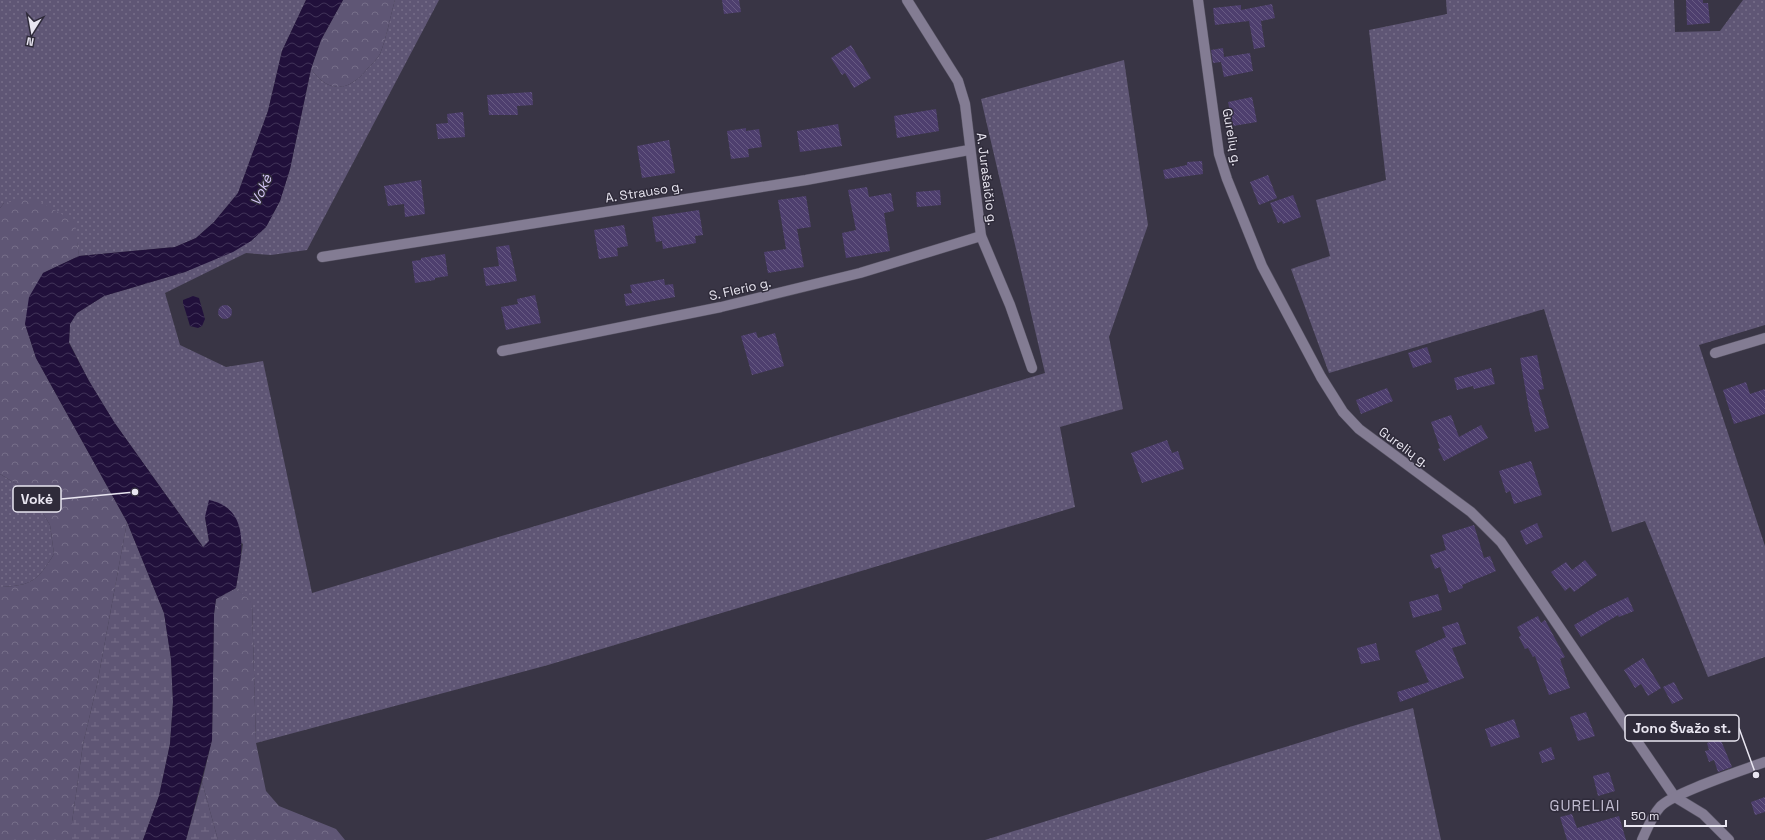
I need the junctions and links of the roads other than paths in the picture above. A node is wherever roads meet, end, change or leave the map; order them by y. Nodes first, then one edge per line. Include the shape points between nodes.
1 (907, 0) edge
2 (1198, 0) edge
3 (969, 150) junction
4 (981, 236) junction
5 (322, 257) dead end
6 (1765, 338) edge
7 (502, 351) dead end
8 (1715, 353) dead end
9 (1032, 368) dead end
10 (1765, 762) edge
11 (1675, 797) junction
12 (1642, 840) edge
13 (1729, 840) edge

1 - 3 street, A. Jurašaičio g. via 958,81 965,104
2 - 11 street, Gurelių g. via 1219,154 1226,179 1262,266 1321,377 1343,412 1359,429 1471,512 1501,542
3 - 4 street, A. Jurašaičio g.
3 - 5 street, A. Strauso g. via 798,181
4 - 7 street, S. Flerio g. via 860,273 721,307
4 - 9 street, A. Jurašaičio g. via 1010,305
6 - 8 street
10 - 11 street
11 - 12 street via 1660,806
11 - 13 street, Gurelių g. via 1703,814

